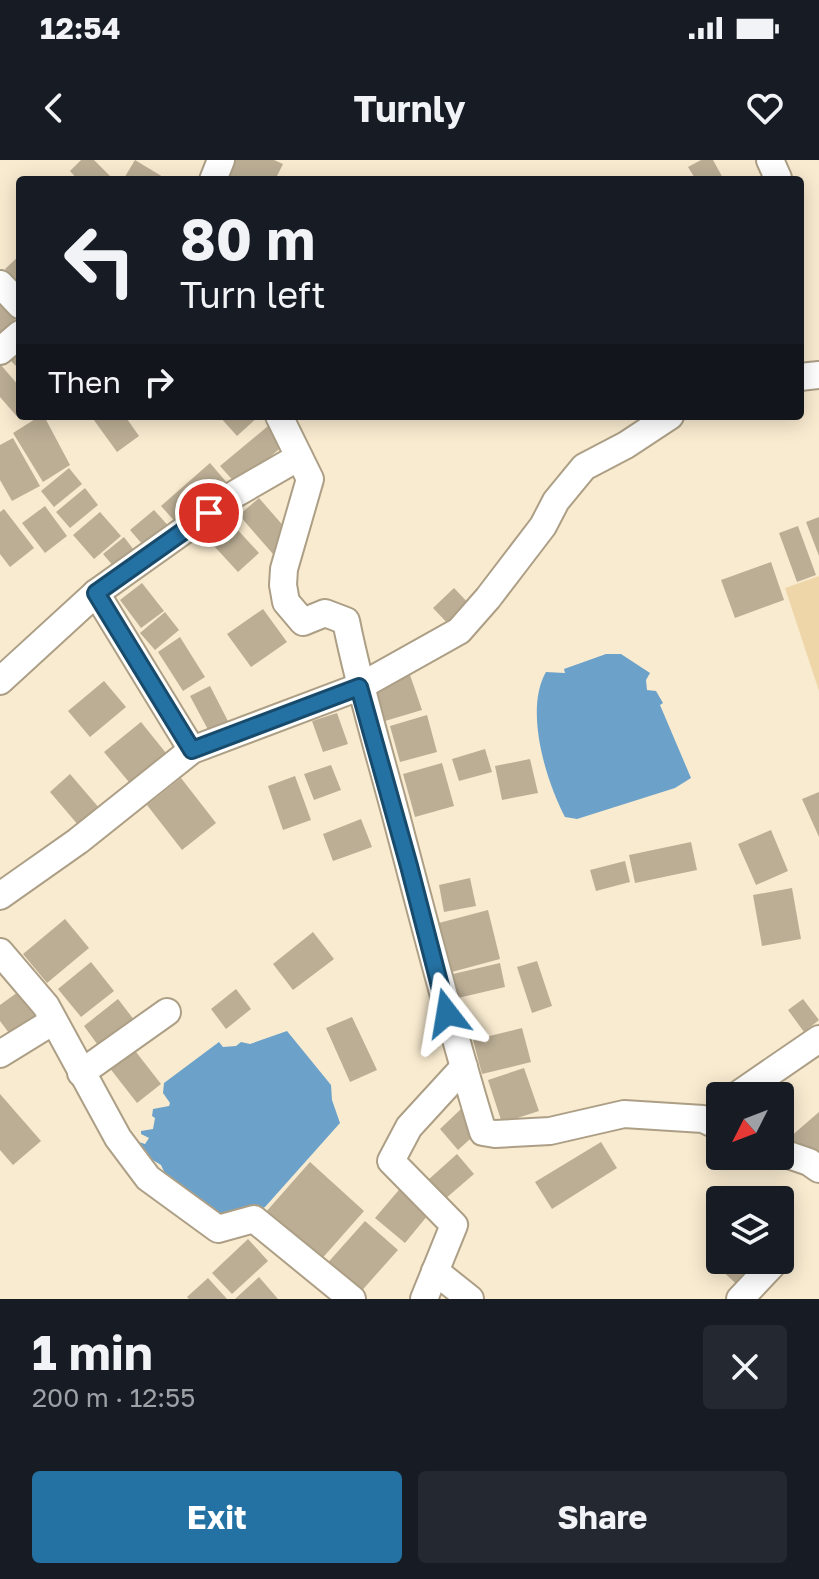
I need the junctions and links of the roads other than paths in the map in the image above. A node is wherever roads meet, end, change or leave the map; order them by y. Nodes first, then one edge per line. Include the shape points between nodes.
1 (0, 284) edge
2 (16, 301) edge
3 (16, 337) edge
4 (0, 351) edge
5 (281, 420) edge
6 (664, 420) edge
7 (299, 457) junction
8 (96, 593) junction
9 (0, 681) edge
10 (359, 687) junction
11 (192, 750) junction
12 (0, 896) edge
13 (0, 952) edge
14 (167, 1012) dead end
15 (52, 1022) junction
16 (819, 1039) edge
17 (0, 1054) edge
18 (464, 1067) junction
19 (81, 1073) junction
20 (756, 1082) edge
21 (706, 1118) edge
22 (794, 1157) edge
23 (819, 1169) edge
24 (435, 1271) junction
25 (764, 1274) edge
26 (352, 1299) edge
27 (424, 1299) edge
28 (470, 1299) edge
29 (740, 1299) edge

1 - 2 street
3 - 4 street
5 - 7 street
6 - 10 street via 584,467 459,631
7 - 8 street via 235,494
7 - 10 street via 310,479 284,569 286,602 303,622 325,613 346,621
8 - 9 street
8 - 11 street
10 - 11 street
10 - 18 street
11 - 12 street
13 - 15 street via 46,1006
14 - 19 street
15 - 17 street
15 - 19 street
16 - 20 street
18 - 21 street via 483,1132 550,1131 624,1114
18 - 24 street via 409,1127 391,1161 454,1225
19 - 26 street via 148,1178 218,1229 254,1219
22 - 23 street
24 - 27 street
24 - 28 street
25 - 29 street

